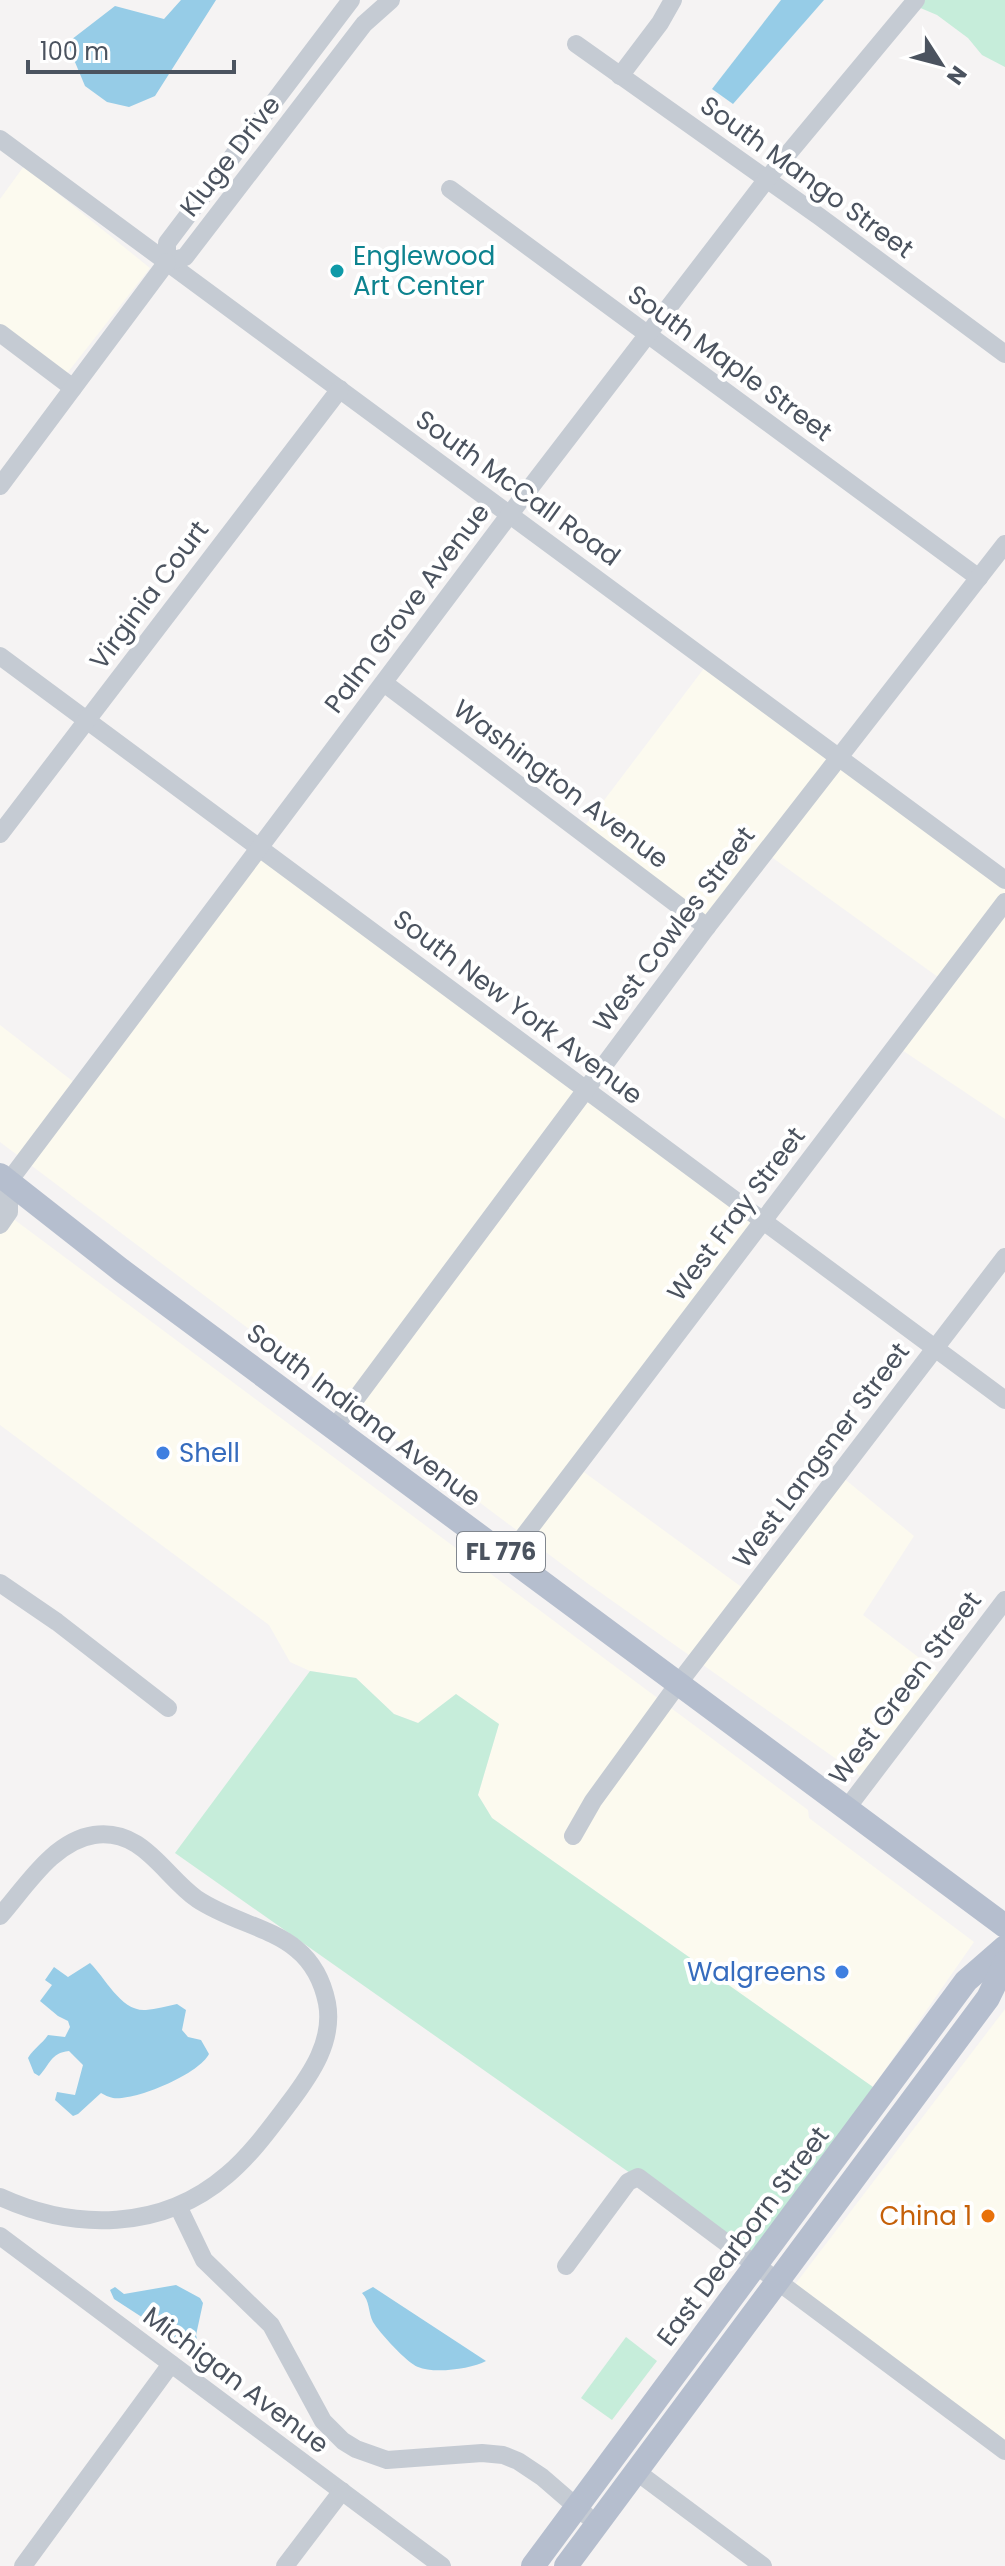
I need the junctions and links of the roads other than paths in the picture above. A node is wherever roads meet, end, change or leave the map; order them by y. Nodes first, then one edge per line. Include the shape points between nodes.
1 (351, 0) edge
2 (391, 0) edge
3 (673, 0) edge
4 (916, 0) edge
5 (576, 44) dead end
6 (620, 76) junction
7 (0, 139) edge
8 (767, 179) junction
9 (450, 189) dead end
10 (167, 262) junction
11 (0, 333) edge
12 (648, 335) junction
13 (1005, 354) edge
14 (73, 388) junction
15 (340, 389) junction
16 (0, 486) edge
17 (510, 514) junction
18 (1005, 544) edge
19 (979, 578) junction
20 (0, 656) edge
21 (384, 683) junction
22 (87, 720) junction
23 (839, 758) junction
24 (0, 834) edge
25 (259, 846) junction
26 (1005, 880) edge
27 (1005, 902) edge
28 (707, 927) junction
29 (585, 1089) junction
30 (3, 1181) edge
31 (763, 1222) junction
32 (0, 1225) edge
33 (1005, 1257) edge
34 (936, 1348) junction
35 (1005, 1400) edge
36 (334, 1428) junction
37 (508, 1557) junction
38 (0, 1583) edge
39 (1005, 1600) edge
40 (678, 1684) junction
41 (168, 1708) dead end
42 (847, 1808) junction
43 (573, 1836) dead end
44 (0, 1916) edge
45 (1005, 1926) edge
46 (1005, 1947) edge
47 (1005, 1963) edge
48 (0, 2197) edge
49 (178, 2206) junction
50 (1, 2239) edge
51 (757, 2265) junction
52 (566, 2266) dead end
53 (779, 2281) junction
54 (171, 2364) junction
55 (1005, 2451) edge
56 (637, 2472) junction
57 (342, 2491) junction
58 (577, 2507) junction
59 (598, 2524) junction
60 (23, 2566) edge
61 (285, 2566) edge
62 (442, 2566) edge
63 (533, 2566) edge
64 (566, 2566) edge
65 (763, 2566) edge

1 - 10 street via 167,243
2 - 10 street, Kluge Drive via 364,24 185,257
3 - 6 street
4 - 8 street, Palm Grove Avenue
5 - 6 street, South Mango Street
6 - 8 street, South Mango Street
7 - 10 street, South McCall Road
8 - 12 street, Palm Grove Avenue
8 - 13 street, South Mango Street
9 - 12 street, South Maple Street
10 - 14 street
10 - 15 street, South McCall Road
11 - 14 street
12 - 17 street, Palm Grove Avenue
12 - 19 street, South Maple Street
14 - 16 street
15 - 17 street, South McCall Road
15 - 22 street, Virginia Court
17 - 21 street, Palm Grove Avenue
17 - 23 street, South McCall Road
18 - 19 street, West Cowles Street
19 - 23 street, West Cowles Street
20 - 22 street, South New York Avenue
21 - 25 street, Palm Grove Avenue
21 - 28 street, Washington Avenue
22 - 24 street, Virginia Court
22 - 25 street, South New York Avenue
23 - 26 street, South McCall Road
23 - 28 street, West Cowles Street
25 - 29 street, South New York Avenue
25 - 30 street, Palm Grove Avenue
27 - 31 street, West Fray Street
28 - 29 street, West Cowles Street
29 - 31 street, South New York Avenue
29 - 36 street, West Cowles Street
30 - 32 street via 9,1212
30 - 36 main road, South Indiana Avenue / FL 776
31 - 34 street, South New York Avenue
31 - 37 street, West Fray Street
33 - 34 street, West Langsner Street
34 - 35 street, South New York Avenue
34 - 40 street, West Langsner Street
36 - 37 main road, South Indiana Avenue / FL 776
37 - 40 main road, South Indiana Avenue / FL 776
38 - 41 street
39 - 42 street, West Green Street
40 - 42 main road, South Indiana Avenue / FL 776
40 - 43 street, West Langsner Street
42 - 45 main road, South Indiana Avenue / FL 776
44 - 49 street via 66,1846 95,1835 117,1836 151,1852 184,1888 216,1910 288,1942 317,1976 327,2004 327,2032 305,2082 232,2170
46 - 51 main road, East Dearborn Street via 966,1981
47 - 53 main road, East Dearborn Street via 988,1998
48 - 49 street via 41,2214 86,2221 138,2217
49 - 58 street via 204,2260 271,2325 323,2421 343,2441 376,2458 395,2461 503,2455 542,2477
50 - 54 street, Michigan Avenue
51 - 52 street via 638,2177 628,2182
51 - 53 street
51 - 58 main road, East Dearborn Street
53 - 55 street
53 - 56 main road, East Dearborn Street
54 - 57 street, Michigan Avenue
54 - 60 street
56 - 59 main road, East Dearborn Street
56 - 65 street
57 - 61 street
57 - 62 street, Michigan Avenue
58 - 59 street
58 - 63 main road, East Dearborn Street
59 - 64 main road, East Dearborn Street

